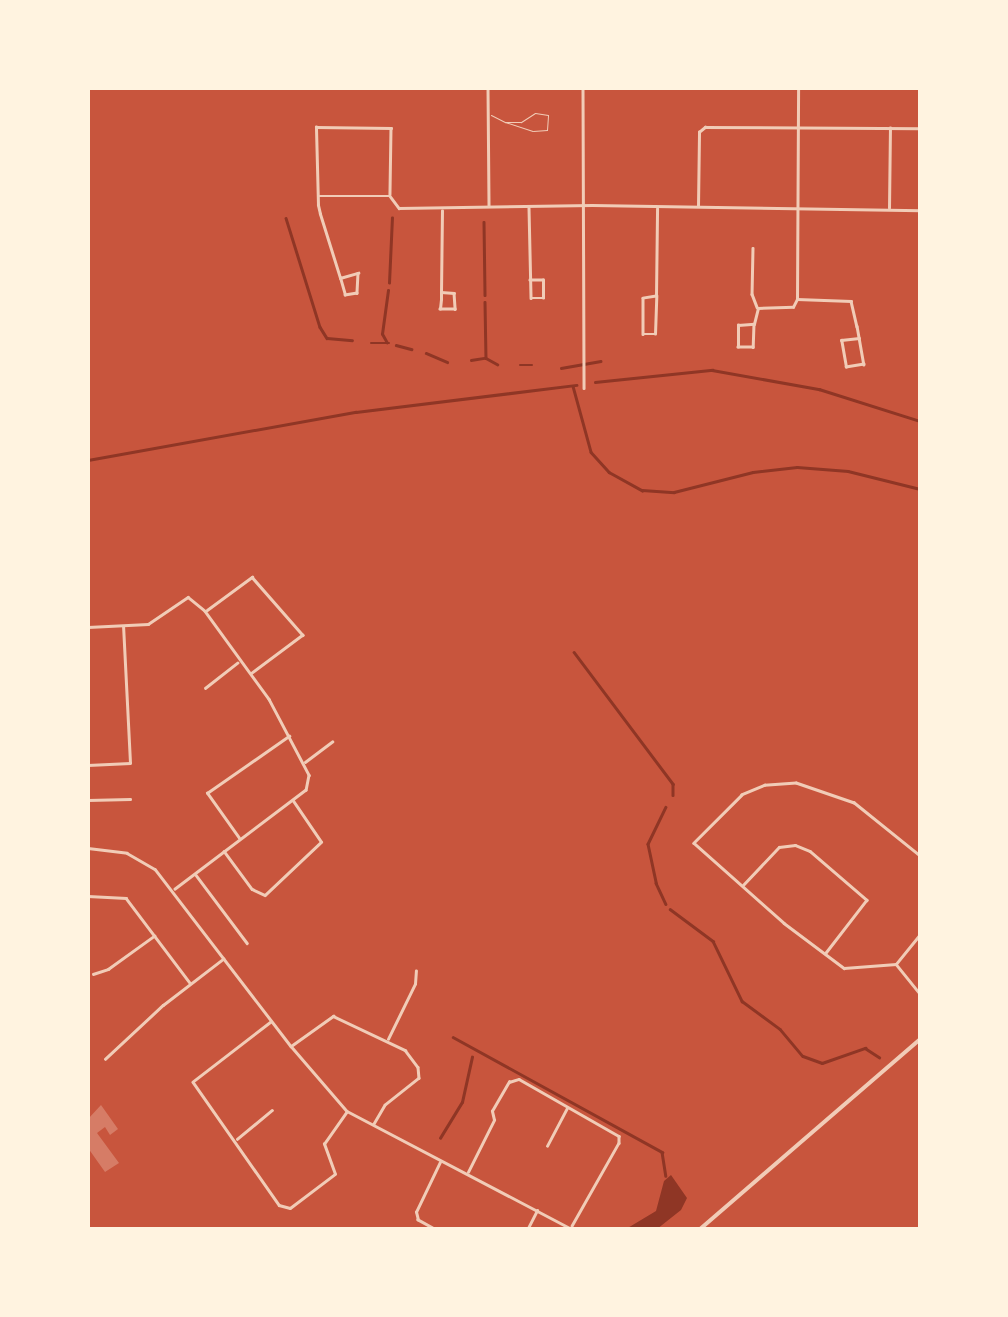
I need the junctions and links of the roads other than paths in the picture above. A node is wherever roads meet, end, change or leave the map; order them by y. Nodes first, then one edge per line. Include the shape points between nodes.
1 (488, 88) edge
2 (584, 88) edge
3 (798, 88) edge
4 (487, 114) junction
5 (505, 122) junction
6 (797, 128) junction
7 (890, 128) junction
8 (920, 128) edge
9 (316, 196) junction
10 (390, 196) junction
11 (529, 206) junction
12 (584, 206) junction
13 (657, 207) junction
14 (489, 208) junction
15 (698, 208) junction
16 (797, 208) junction
17 (442, 209) junction
18 (889, 210) junction
19 (920, 210) edge
20 (753, 248) dead end
21 (340, 278) junction
22 (530, 280) dead end
23 (441, 292) dead end
24 (656, 296) junction
25 (797, 299) junction
26 (758, 308) junction
27 (754, 324) junction
28 (859, 338) dead end
29 (584, 388) dead end
30 (205, 611) junction
31 (122, 626) junction
32 (88, 627) edge
33 (239, 662) junction
34 (251, 674) junction
35 (206, 688) dead end
36 (289, 736) junction
37 (332, 742) dead end
38 (304, 763) junction
39 (88, 764) edge
40 (130, 799) dead end
41 (88, 800) edge
42 (292, 800) junction
43 (240, 839) junction
44 (88, 848) edge
45 (224, 851) junction
46 (920, 856) edge
47 (195, 874) junction
48 (742, 885) junction
49 (174, 890) junction
50 (88, 896) edge
51 (920, 934) edge
52 (155, 936) junction
53 (247, 943) dead end
54 (825, 954) junction
55 (224, 958) junction
56 (896, 964) junction
57 (416, 971) dead end
58 (93, 974) dead end
59 (191, 984) junction
60 (920, 994) edge
61 (272, 1021) junction
62 (387, 1040) junction
63 (920, 1040) edge
64 (290, 1046) junction
65 (105, 1059) dead end
66 (568, 1106) junction
67 (272, 1110) dead end
68 (347, 1111) junction
69 (374, 1125) junction
70 (236, 1140) junction
71 (546, 1146) dead end
72 (442, 1160) junction
73 (468, 1172) junction
74 (538, 1209) junction
75 (572, 1228) edge
76 (436, 1230) edge
77 (527, 1230) edge
78 (698, 1230) edge

1 - 4 street
2 - 12 street
3 - 6 street
4 - 5 lane
4 - 14 street
5 - 5 lane via 547,130 548,115 535,112 521,122
6 - 7 street
6 - 15 street via 699,132
6 - 16 street
7 - 8 street
7 - 18 street
9 - 10 street
9 - 10 street via 316,128 332,127 391,128
9 - 21 street
10 - 17 street via 399,208
11 - 12 street
11 - 14 street
11 - 22 street
12 - 13 street
12 - 29 street
13 - 15 street
13 - 24 street
14 - 17 street
15 - 16 street
16 - 18 street
16 - 25 street
17 - 23 street
18 - 19 street
20 - 26 street
21 - 21 street via 345,295 358,294 358,273
24 - 24 street via 655,334 643,334 644,298
25 - 26 street via 793,308
25 - 28 street via 852,300 864,364 846,367 842,340
26 - 27 street
27 - 27 street via 754,346 738,347 738,324
30 - 31 street via 188,597 152,623
30 - 33 street
30 - 34 street via 252,576 302,635
31 - 32 street
31 - 39 street via 130,763
33 - 34 street
33 - 35 street
34 - 36 street
36 - 38 street
36 - 43 street via 207,793
37 - 38 street
38 - 42 street via 309,785
40 - 41 street
42 - 43 street
42 - 45 street via 322,838 284,881 257,894
43 - 45 street
44 - 49 street via 134,855
45 - 47 street
46 - 48 street via 854,803 796,782 765,785 742,795 694,843
47 - 49 street
47 - 53 street
48 - 54 street
48 - 54 street via 779,847 814,855 867,900
49 - 55 street
50 - 52 street via 126,898
51 - 56 street
52 - 58 street
52 - 59 street
54 - 56 street via 844,968
55 - 59 street
55 - 61 street
56 - 60 street
57 - 62 street
59 - 65 street
61 - 64 street
61 - 70 street via 193,1082
62 - 64 street via 334,1016
62 - 69 street via 405,1050 421,1073
63 - 78 street
64 - 68 street
66 - 71 street
66 - 73 street via 512,1079
66 - 75 street via 620,1140
67 - 70 street
68 - 69 street
68 - 70 street via 324,1144 335,1174 290,1208 278,1205
69 - 72 street
72 - 73 street
72 - 76 street via 416,1212
73 - 74 street
74 - 75 street
74 - 77 street

